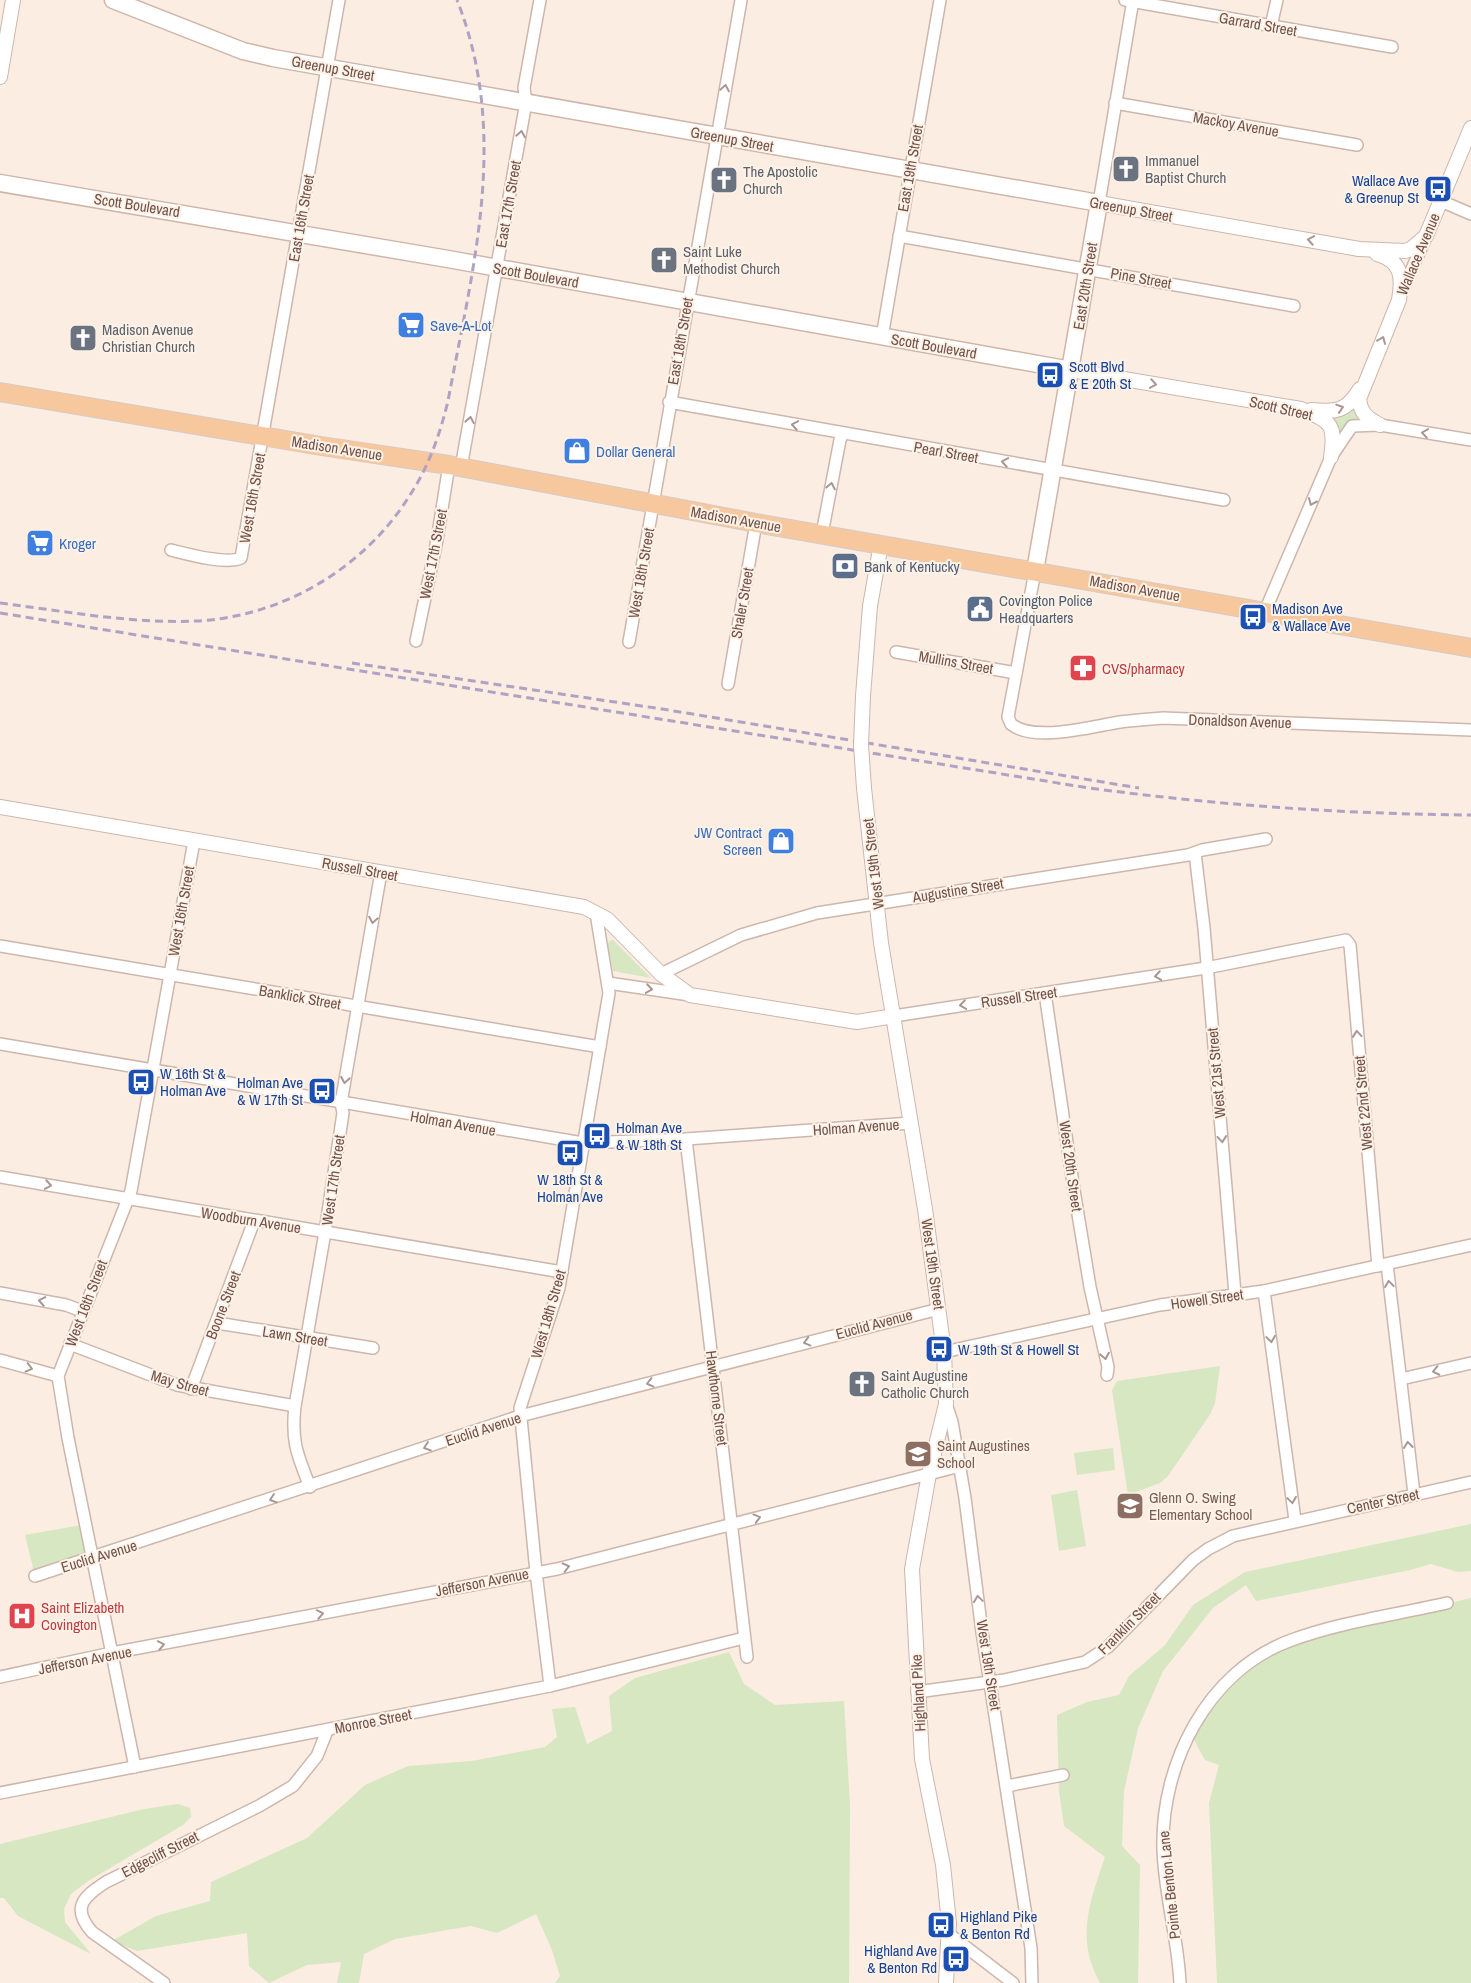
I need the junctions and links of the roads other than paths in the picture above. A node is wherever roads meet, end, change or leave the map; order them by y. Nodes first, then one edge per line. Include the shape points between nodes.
1 (13, 0) edge
2 (113, 0) edge
3 (339, 0) edge
4 (540, 0) edge
5 (741, 0) edge
6 (940, 0) edge
7 (1130, 0) edge
8 (1276, 0) edge
9 (1272, 26) junction
10 (1392, 47) dead end
11 (327, 67) junction
12 (0, 78) edge
13 (526, 102) junction
14 (1115, 103) junction
15 (1471, 128) edge
16 (717, 136) junction
17 (1357, 145) dead end
18 (910, 170) junction
19 (0, 183) edge
20 (1441, 201) junction
21 (1099, 203) junction
22 (1471, 214) edge
23 (298, 233) junction
24 (899, 236) junction
25 (1426, 236) junction
26 (1359, 249) junction
27 (497, 268) junction
28 (1088, 268) junction
29 (1399, 300) junction
30 (687, 303) junction
31 (1294, 306) dead end
32 (882, 337) junction
33 (1071, 370) junction
34 (1365, 379) junction
35 (0, 392) edge
36 (669, 402) junction
37 (1301, 409) junction
38 (1380, 425) junction
39 (843, 433) junction
40 (262, 437) junction
41 (1471, 440) edge
42 (1331, 457) junction
43 (455, 467) junction
44 (1053, 471) junction
45 (1224, 500) dead end
46 (653, 504) junction
47 (756, 523) junction
48 (822, 534) junction
49 (880, 544) junction
50 (171, 550) dead end
51 (1035, 571) junction
52 (1265, 611) junction
53 (416, 642) dead end
54 (629, 642) dead end
55 (1471, 648) edge
56 (896, 652) dead end
57 (1016, 672) junction
58 (728, 684) dead end
59 (1471, 730) edge
60 (0, 807) edge
61 (1266, 839) dead end
62 (194, 841) junction
63 (1195, 853) junction
64 (381, 872) junction
65 (878, 903) junction
66 (596, 913) junction
67 (1346, 940) joint
68 (0, 946) edge
69 (1206, 968) junction
70 (661, 974) junction
71 (170, 975) junction
72 (608, 982) junction
73 (1045, 993) junction
74 (690, 995) junction
75 (358, 1007) junction
76 (894, 1016) junction
77 (0, 1044) edge
78 (600, 1047) junction
79 (153, 1071) junction
80 (341, 1104) junction
81 (911, 1123) junction
82 (686, 1139) junction
83 (584, 1143) junction
84 (0, 1177) edge
85 (128, 1199) junction
86 (254, 1221) junction
87 (325, 1232) junction
88 (1471, 1245) edge
89 (1382, 1265) junction
90 (562, 1272) junction
91 (1264, 1291) junction
92 (0, 1293) edge
93 (1235, 1294) junction
94 (939, 1308) junction
95 (82, 1311) junction
96 (1096, 1319) junction
97 (217, 1323) junction
98 (307, 1339) junction
99 (70, 1344) junction
100 (373, 1348) dead end
101 (944, 1352) junction
102 (0, 1360) edge
103 (1471, 1363) edge
104 (713, 1365) junction
105 (1107, 1375) dead end
106 (58, 1376) junction
107 (1401, 1379) junction
108 (191, 1389) junction
109 (946, 1404) junction
110 (295, 1406) junction
111 (520, 1416) junction
112 (960, 1466) junction
113 (928, 1474) junction
114 (1471, 1482) edge
115 (310, 1487) junction
116 (1414, 1494) junction
117 (1295, 1520) junction
118 (731, 1525) junction
119 (94, 1558) junction
120 (536, 1572) junction
121 (35, 1576) dead end
122 (1447, 1603) dead end
123 (744, 1638) junction
124 (112, 1653) junction
125 (747, 1657) dead end
126 (0, 1677) edge
127 (990, 1682) junction
128 (550, 1686) junction
129 (917, 1692) junction
130 (327, 1731) junction
131 (135, 1767) junction
132 (1063, 1775) dead end
133 (1007, 1786) junction
134 (0, 1793) edge
135 (949, 1934) junction
136 (164, 1983) edge
137 (946, 1983) edge
138 (1013, 1983) edge
139 (1032, 1983) edge
140 (1180, 1983) edge

1 - 12 street
2 - 11 main road, Greenup Street via 243,51
3 - 11 street, East 16th Street
4 - 13 street, East 17th Street via 524,88
16 -> 5 street, East 18th Street
6 - 18 street, East 19th Street
7 - 9 street, Garrard Street
7 - 14 street, East 20th Street
8 - 9 street
9 - 10 street, Garrard Street
11 - 13 main road, Greenup Street
11 - 23 street, East 16th Street
13 - 16 main road, Greenup Street
27 -> 13 street, East 17th Street
14 - 17 street, Mackoy Avenue
14 - 21 street, East 20th Street
15 - 20 street, Wallace Avenue
16 - 18 main road, Greenup Street
16 - 30 street, East 18th Street
18 - 21 main road, Greenup Street
18 - 24 street, East 19th Street
19 - 23 main road, Scott Boulevard
20 - 22 street
20 - 25 street, Wallace Avenue
26 -> 21 street, Greenup Street
21 - 28 main road, East 20th Street
23 - 27 main road, Scott Boulevard
23 - 40 street, East 16th Street
24 - 28 street, Pine Street
24 - 32 street, East 19th Street
25 - 26 street via 1405,251
25 - 29 street, Wallace Avenue
26 - 29 street via 1383,255 1396,264 1402,283
27 - 30 main road, Scott Boulevard
43 -> 27 street, East 17th Street
28 - 31 street, Pine Street
28 - 33 main road, East 20th Street
34 -> 29 street, Wallace Avenue
30 - 32 main road, Scott Boulevard
30 - 36 street, East 18th Street
32 - 33 main road, Scott Boulevard
33 -> 37 street, Scott Street
33 - 44 main road, East 20th Street
37 -> 34 street, Wallace Avenue via 1342,409 1348,406
34 - 38 street, Wallace Avenue via 1360,409 1365,417
35 - 40 main road, Madison Avenue
39 -> 36 street, Pearl Street
36 - 46 street, East 18th Street
37 - 42 street, Scott Street via 1331,425 1334,435
41 -> 38 street
38 - 42 street via 1352,426
44 -> 39 street, Pearl Street
48 -> 39 street
40 - 43 main road, Madison Avenue
40 - 50 street, West 16th Street via 240,558 221,560
42 -> 52 street
43 - 46 main road, Madison Avenue
43 - 53 street, West 17th Street
44 - 45 street, Pearl Street
44 - 51 main road, East 20th Street
46 - 47 main road, Madison Avenue
46 - 54 street, West 18th Street
47 - 48 main road, Madison Avenue
47 - 58 street, Shaler Street
48 - 49 main road, Madison Avenue
49 - 51 main road, Madison Avenue
49 - 65 street, West 19th Street, bridge via 870,606 861,745
51 - 52 main road, Madison Avenue
51 - 57 street
52 - 55 main road, Madison Avenue
56 - 57 street, Mullins Street
57 - 59 street, Donaldson Avenue via 1008,716 1011,724 1024,731 1060,732 1163,718
60 - 62 street, Russell Street
61 - 63 street, Augustine Street
62 - 64 street, Russell Street
62 - 71 street, West 16th Street
63 - 65 street, Augustine Street
63 - 69 street, West 21st Street
64 - 66 street, Russell Street via 584,907
64 -> 75 street, West 17th Street
65 - 70 street, Augustine Street via 817,913 750,932
65 - 76 street, West 19th Street
66 - 70 street, Russell Street via 607,919
66 - 72 street, West 18th Street
67 - 69 street, Russell Street
89 -> 67 street, West 22nd Street via 1371,1187 1350,945
68 - 71 street, Banklick Street
69 -> 73 street, Russell Street
69 -> 93 street, West 21st Street
70 - 74 street, Russell Street
71 - 75 street, Banklick Street
71 - 79 street, West 16th Street
72 -> 74 street, Russell Street
72 - 78 street, West 18th Street
73 -> 76 street, Russell Street
73 - 96 street, West 20th Street
74 - 76 street, Russell Street via 857,1022
75 - 78 street, Banklick Street
75 -> 80 street, West 17th Street
76 - 81 street, West 19th Street
77 - 79 street, Holman Avenue
78 - 83 street, West 18th Street
79 - 80 street, Holman Avenue
79 - 85 street, West 16th Street
80 - 83 street, Holman Avenue
80 - 87 street, West 17th Street via 343,1113
81 - 82 street, Holman Avenue
81 - 94 street, West 19th Street
82 - 83 street, Holman Avenue
82 - 104 street, Hawthorne Street
83 - 90 street, West 18th Street
84 -> 85 street, Woodburn Avenue
85 - 86 street, Woodburn Avenue
85 - 95 street, West 16th Street
86 - 87 street, Woodburn Avenue
86 - 97 street, Boone Street
87 - 90 street, Woodburn Avenue
87 - 98 street, West 17th Street
88 - 89 street, Howell Street
89 - 91 street, Howell Street
107 -> 89 street, West 22nd Street
90 - 111 street, West 18th Street
91 - 93 street, Howell Street
91 -> 117 street
95 -> 92 street
93 - 96 street, Howell Street
94 - 101 street, West 19th Street
94 -> 104 street, Euclid Avenue
95 - 99 street, West 16th Street
96 - 101 street, Howell Street
96 -> 105 street, West 20th Street
97 - 98 street, Lawn Street
97 - 108 street, Boone Street
98 - 100 street, Lawn Street
98 - 110 street, West 17th Street
99 - 106 street, West 16th Street
99 - 108 street, May Street
101 - 109 street, West 19th Street
102 -> 106 street
103 -> 107 street
104 -> 111 street, Euclid Avenue
104 - 118 street, Hawthorne Street
106 - 119 street, West 16th Street
116 -> 107 street, West 22nd Street
108 - 110 street, May Street
109 - 112 street, West 19th Street
109 - 113 street, Highland Pike
110 - 115 street, West 17th Street via 292,1432
111 -> 115 street, Euclid Avenue
111 - 120 street, West 18th Street
112 - 113 street, Jefferson Avenue
127 -> 112 street, West 19th Street
118 -> 113 street, Jefferson Avenue
113 - 129 street, Highland Pike via 912,1569
114 - 116 street, Center Street
115 -> 119 street, Euclid Avenue
116 - 117 street, Center Street
117 - 127 street, Franklin Street via 1233,1536 1208,1549 1180,1572 1095,1657 1077,1665
120 -> 118 street, Jefferson Avenue
118 - 123 street, Hawthorne Street
119 - 121 street, Euclid Avenue
119 - 124 street, West 16th Street
124 -> 120 street, Jefferson Avenue
120 - 128 street, West 18th Street
122 - 140 street, Pointe Benton Lane via 1321,1631 1288,1642 1245,1666 1206,1707 1173,1770 1165,1799 1163,1850
123 - 125 street, Hawthorne Street
123 - 128 street, Monroe Street
124 - 126 street, Jefferson Avenue
124 - 131 street, West 16th Street
127 - 129 street, Franklin Street
127 - 133 street, West 19th Street
128 - 130 street, Monroe Street
129 - 135 street, Highland Pike via 922,1759 943,1865
130 - 131 street, Monroe Street
130 - 136 street, Edgecliff Street via 317,1756 293,1786 106,1882 85,1897 81,1913 92,1932
131 - 134 street, Monroe Street
132 - 133 street
133 - 139 street, West 19th Street via 1031,1948
135 - 137 street, Highland Pike
135 - 138 street

